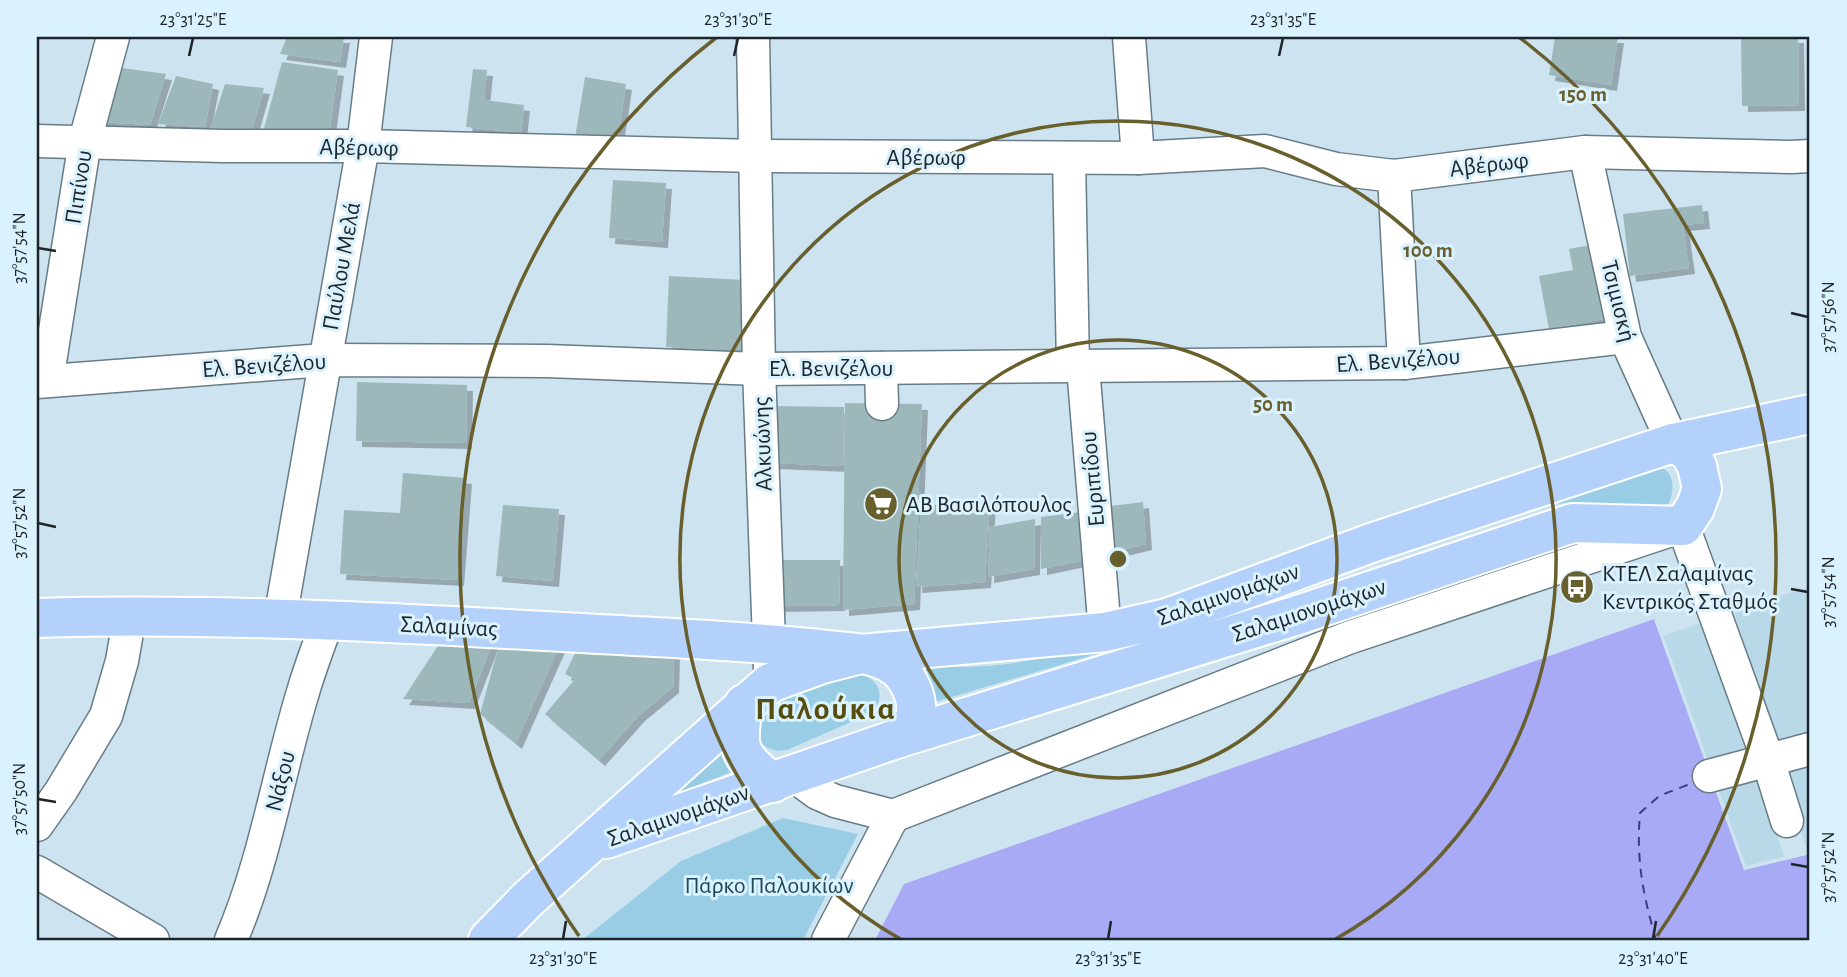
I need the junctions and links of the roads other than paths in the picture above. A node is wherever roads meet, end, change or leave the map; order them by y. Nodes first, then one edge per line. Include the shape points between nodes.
1 (113, 37) edge
2 (376, 37) edge
3 (753, 37) edge
4 (1129, 37) edge
5 (37, 141) edge
6 (85, 141) junction
7 (363, 146) junction
8 (1586, 152) junction
9 (756, 156) junction
10 (1810, 156) edge
11 (1069, 158) junction
12 (1138, 158) junction
13 (1394, 176) junction
14 (1625, 337) junction
15 (324, 360) junction
16 (1404, 363) junction
17 (1078, 367) junction
18 (881, 368) junction
19 (759, 369) junction
20 (42, 382) edge
21 (882, 404) dead end
22 (1810, 414) edge
23 (1673, 443) junction
24 (1684, 526) junction
25 (1301, 614) junction
26 (130, 615) junction
27 (37, 618) edge
28 (280, 619) junction
29 (328, 620) junction
30 (1105, 632) junction
31 (1348, 638) junction
32 (769, 643) junction
33 (861, 654) junction
34 (757, 693) junction
35 (899, 738) junction
36 (1810, 748) edge
37 (1768, 760) junction
38 (1709, 776) dead end
39 (783, 779) junction
40 (893, 816) junction
41 (1787, 821) dead end
42 (37, 825) edge
43 (590, 844) junction
44 (37, 872) edge
45 (153, 940) edge
46 (231, 940) edge
47 (488, 940) edge
48 (828, 940) edge

1 - 6 street, Πιπίνου
2 - 7 street, Παύλου Μελά
3 - 9 street, Αλκυώνης
4 - 12 street
5 - 6 street, Αβέρωφ
6 - 7 street, Αβέρωφ
6 - 20 street, Πιπίνου
7 - 9 street, Αβέρωφ
7 - 15 street, Παύλου Μελά
8 - 10 street, Αβέρωφ
8 - 13 street, Αβέρωφ
8 - 14 street, Τσιμισκή
9 - 11 street, Αβέρωφ
9 - 19 street, Αλκυώνης
11 - 12 street, Αβέρωφ
11 - 17 street, Ευριπίδου
12 - 13 street, Αβέρωφ via 1265,151 1336,169
13 - 16 street
14 - 16 street, Ελ. Βενιζέλου
14 - 23 street, Τσιμισκή
15 - 19 street, Ελ. Βενιζέλου via 547,360
15 - 20 street, Ελ. Βενιζέλου
15 - 28 street, Παύλου Μελά
16 - 17 street, Ελ. Βενιζέλου
17 - 18 street, Ελ. Βενιζέλου
17 - 30 street, Ευριπίδου
18 - 19 street, Ελ. Βενιζέλου
18 - 21 street
19 - 32 street, Αλκυώνης
22 - 23 main road, Σαλαμινομάχων
23 - 24 main road via 1689,451 1702,489
23 - 30 main road, Σαλαμινομάχων via 1371,543 1167,618
24 - 25 main road, Σαλαμιονομάχων via 1573,523
24 - 31 street
24 - 37 street
25 - 31 street
25 - 35 main road, Σαλαμιονομάχων
26 - 27 main road, Σαλαμίνας
26 - 28 main road, Σαλαμίνας
26 - 42 street via 106,716
28 - 29 main road, Σαλαμίνας
29 - 32 main road, Σαλαμίνας
29 - 46 street, Νάξου via 303,691 250,890
30 - 33 main road, Σαλαμινομάχων
31 - 40 street
32 - 33 main road, Σαλαμίνας
32 - 34 street, Αλκυώνης
33 - 34 main road, Σαλαμινομάχων via 821,664
33 - 35 main road via 889,663 903,673 912,690 913,722
34 - 39 main road via 739,726 741,750 750,764
34 - 43 main road
35 - 39 main road, Σαλαμινομάχων
36 - 37 street
37 - 38 street
37 - 41 street
39 - 40 street via 835,801
39 - 43 main road, Σαλαμινομάχων
40 - 48 street
43 - 47 main road, Σαλαμινομάχων
44 - 45 street

